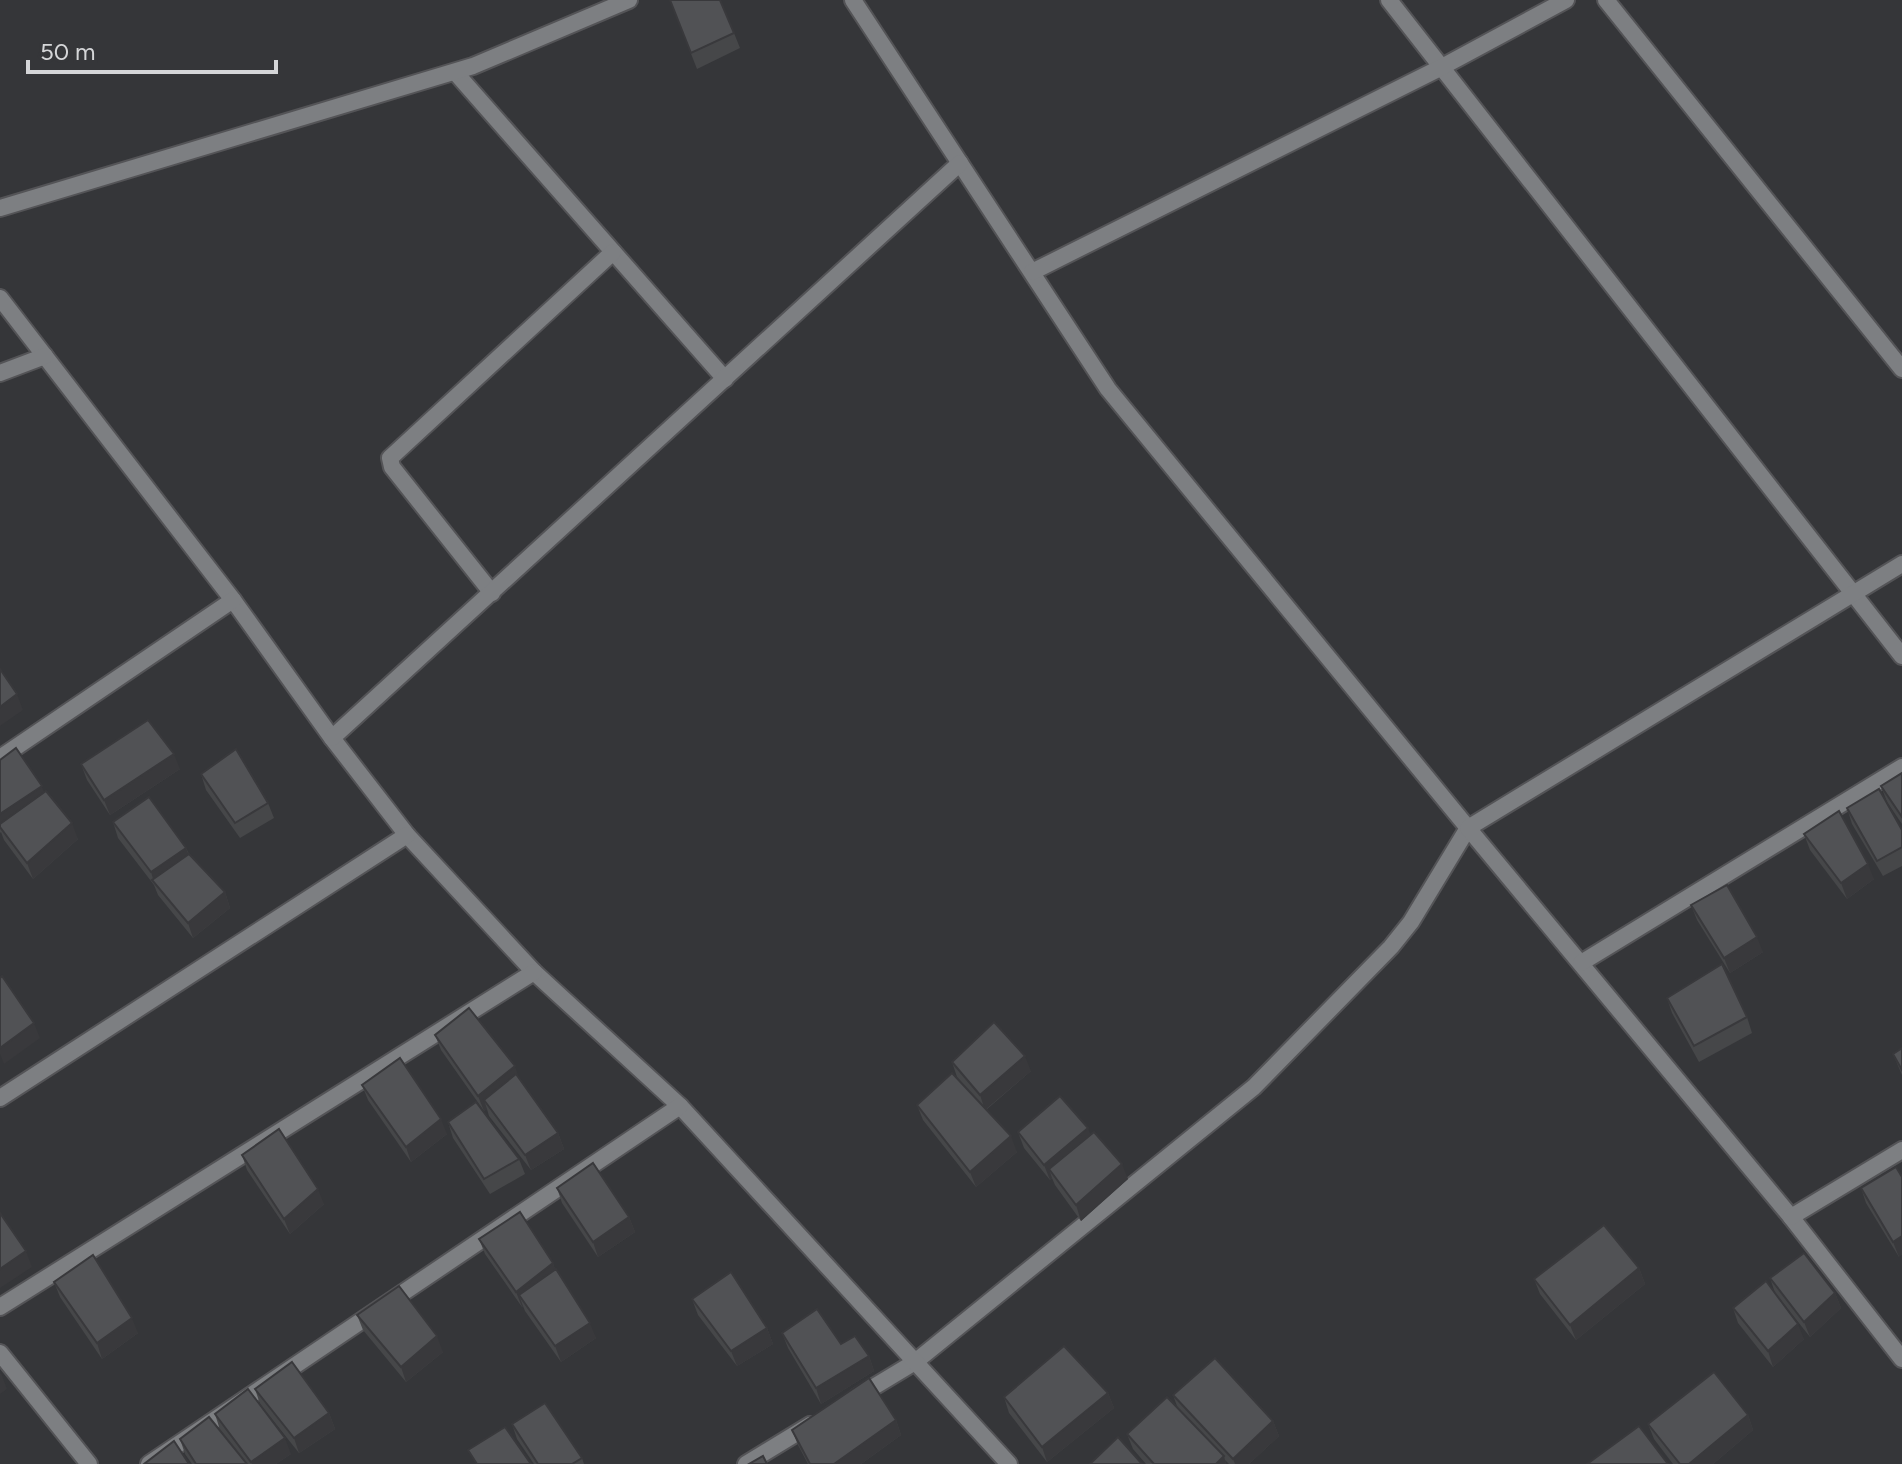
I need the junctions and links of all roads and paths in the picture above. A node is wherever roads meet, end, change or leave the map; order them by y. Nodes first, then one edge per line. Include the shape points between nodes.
1 (629, 0) edge
2 (853, 0) edge
3 (1389, 0) edge
4 (1566, 0) edge
5 (1606, 0) edge
6 (1440, 68) junction
7 (455, 72) junction
8 (960, 163) junction
9 (0, 208) edge
10 (613, 252) junction
11 (1032, 272) junction
12 (0, 298) edge
13 (45, 356) junction
14 (1902, 369) edge
15 (0, 373) edge
16 (725, 379) junction
17 (1902, 564) edge
18 (492, 593) junction
19 (1855, 593) junction
20 (233, 600) junction
21 (1902, 656) edge
22 (332, 738) junction
23 (0, 758) edge
24 (1902, 767) edge
25 (1468, 828) junction
26 (407, 835) junction
27 (1581, 963) junction
28 (534, 972) junction
29 (0, 1098) edge
30 (680, 1106) junction
31 (1902, 1150) edge
32 (1791, 1217) junction
33 (0, 1307) edge
34 (0, 1353) edge
35 (1902, 1359) edge
36 (915, 1362) junction
37 (89, 1464) edge
38 (149, 1464) edge
39 (746, 1464) edge
40 (1009, 1464) edge

1 - 7 street
2 - 8 street
3 - 6 street
4 - 6 street
5 - 14 street
6 - 11 street
6 - 19 street
7 - 9 street
7 - 10 street
8 - 11 street
8 - 16 street
10 - 16 street
10 - 18 street via 390,458
11 - 25 street via 1108,389
12 - 13 street
13 - 15 street
13 - 20 street
16 - 18 street
17 - 19 street
18 - 22 street
19 - 21 street
19 - 25 street
20 - 22 street
20 - 23 street
22 - 26 street
24 - 27 street
25 - 27 street
25 - 36 street via 1391,947 1254,1087
26 - 28 street
26 - 29 street
27 - 32 street
28 - 30 street
28 - 33 street
30 - 36 street
30 - 38 street
31 - 32 street
32 - 35 street
34 - 37 street
36 - 39 street
36 - 40 street

